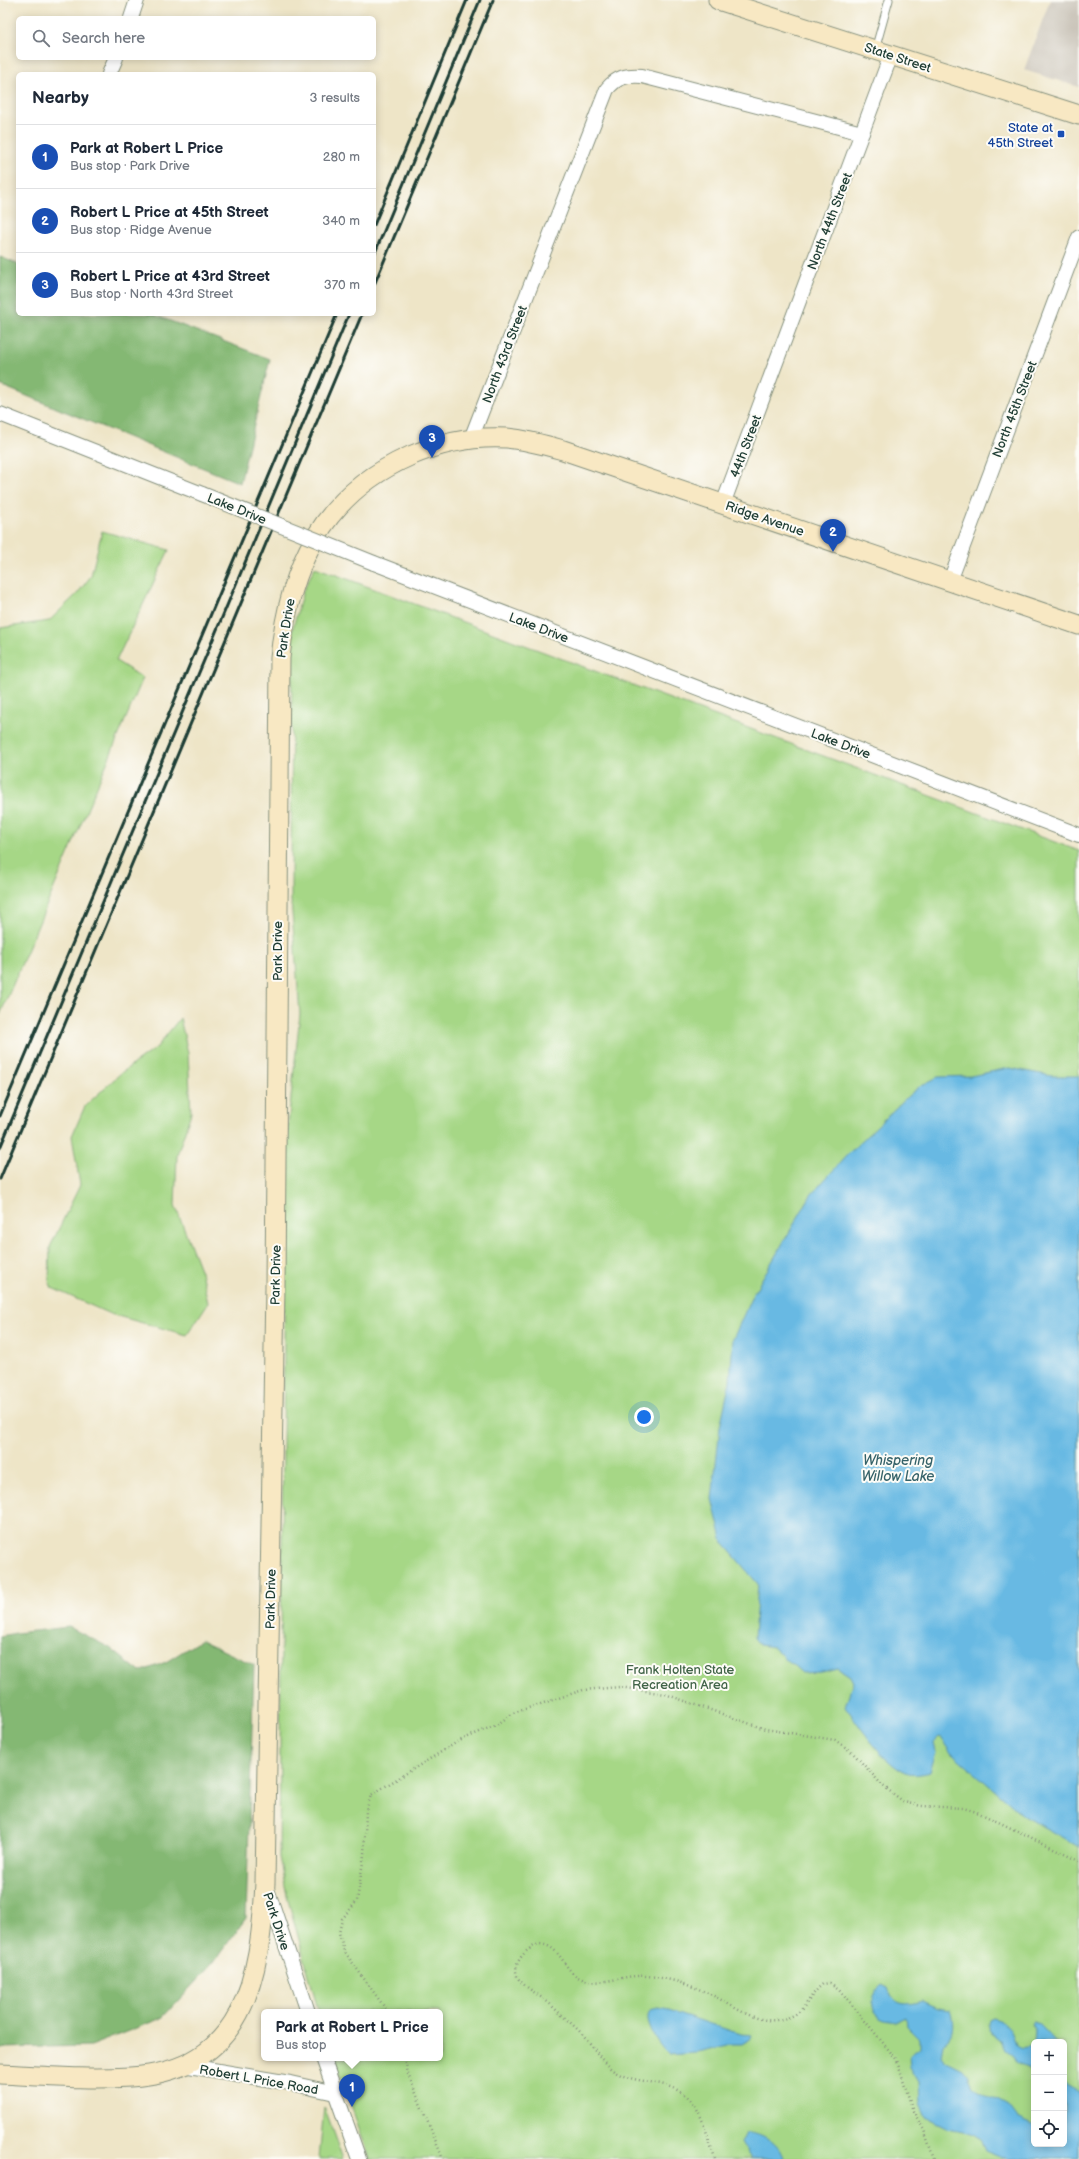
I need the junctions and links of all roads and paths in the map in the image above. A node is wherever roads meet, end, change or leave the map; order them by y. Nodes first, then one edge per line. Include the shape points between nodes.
1 (137, 0) edge
2 (718, 0) edge
3 (889, 0) edge
4 (132, 16) edge
5 (883, 52) junction
6 (115, 60) edge
7 (111, 72) edge
8 (1079, 115) edge
9 (862, 133) junction
10 (1079, 237) edge
11 (766, 388) joint
12 (0, 414) edge
13 (471, 439) junction
14 (723, 504) junction
15 (950, 581) junction
16 (1079, 625) edge
17 (1079, 834) edge
18 (1079, 1860) edge
19 (265, 1883) junction
20 (307, 2009) edge
21 (386, 2009) edge
22 (324, 2061) edge
23 (406, 2061) edge
24 (183, 2065) junction
25 (0, 2074) edge
26 (335, 2093) junction
27 (359, 2159) edge
28 (443, 2159) edge
29 (715, 2159) edge
30 (934, 2159) edge

1 - 4 street
2 - 5 street, State Street
3 - 5 lane
5 - 8 street, State Street
5 - 9 street, North 44th Street
6 - 7 street
9 - 11 street, North 44th Street
9 - 13 street, North 43rd Street via 642,76 627,75 614,80 607,89
10 - 15 street, North 45th Street
11 - 14 street, 44th Street
12 - 17 street, Lake Drive, bridge via 374,563
13 - 14 street, Ridge Avenue via 508,438 563,450
13 - 19 street, Park Drive via 445,443 424,450 380,471 345,498 315,538 298,572 286,610 278,692 275,1279
14 - 15 street, Ridge Avenue
15 - 16 street, Ridge Avenue
18 - 21 path via 977,1812 963,1808 921,1806 904,1802 892,1794 852,1752 835,1740 765,1728 652,1691 620,1687 592,1688 513,1713 498,1724 441,1752 372,1795 366,1811 364,1856 356,1901 342,1919 339,1933 344,1951
19 - 20 street, Park Drive
19 - 24 street, Robert L Price Road via 263,1929 251,1987 235,2020 221,2040 206,2053
22 - 26 street
23 - 28 path via 408,2074
24 - 25 street, Robert L Price Road via 132,2077
24 - 26 street, Robert L Price Road
26 - 27 street
29 - 30 path via 700,2116 689,2098 680,2090 667,2085 638,2080 612,2069 584,2036 542,1997 519,1980 517,1964 527,1951 539,1944 552,1947 575,1975 590,1981 642,1975 676,1982 702,1990 765,2020 790,2017 804,2008 823,1984 833,1984 896,2060 913,2111 924,2130

